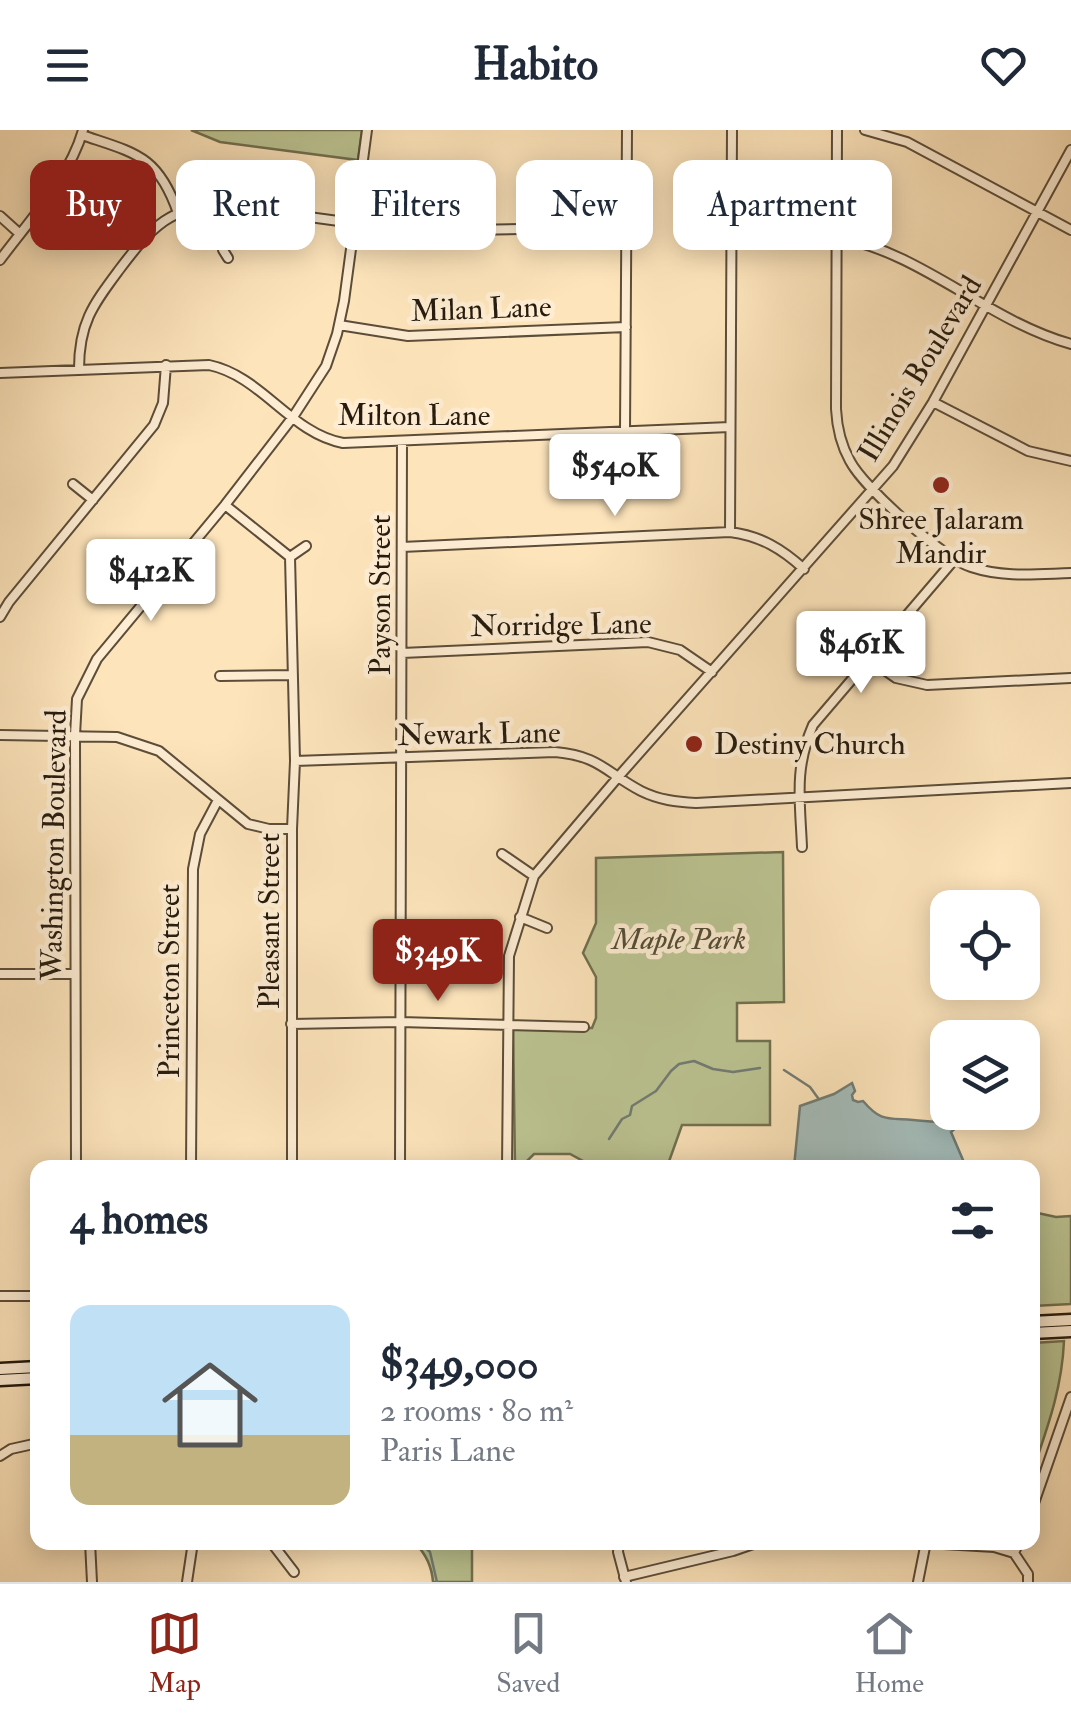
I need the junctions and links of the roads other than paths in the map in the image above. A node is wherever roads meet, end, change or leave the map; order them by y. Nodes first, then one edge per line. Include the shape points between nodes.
1 (367, 130) edge
2 (627, 130) edge
3 (732, 130) edge
4 (837, 130) edge
5 (865, 130) edge
6 (83, 133) edge
7 (1071, 150) edge
8 (363, 160) edge
9 (627, 160) edge
10 (837, 160) edge
11 (176, 208) edge
12 (176, 214) edge
13 (1036, 214) junction
14 (0, 216) edge
15 (1071, 230) edge
16 (20, 234) junction
17 (222, 250) edge
18 (350, 250) edge
19 (626, 250) edge
20 (837, 250) edge
21 (884, 250) edge
22 (228, 258) dead end
23 (0, 260) edge
24 (985, 305) junction
25 (339, 325) junction
26 (626, 327) junction
27 (1071, 344) edge
28 (166, 365) junction
29 (78, 369) junction
30 (0, 373) edge
31 (934, 402) junction
32 (294, 417) junction
33 (730, 427) junction
34 (626, 432) junction
35 (402, 442) junction
36 (1071, 461) edge
37 (73, 484) dead end
38 (872, 491) junction
39 (93, 500) junction
40 (225, 505) junction
41 (730, 532) junction
42 (306, 546) dead end
43 (402, 547) junction
44 (290, 557) junction
45 (954, 560) junction
46 (804, 569) junction
47 (1071, 572) edge
48 (0, 595) edge
49 (9, 602) junction
50 (0, 617) edge
51 (402, 653) junction
52 (869, 659) junction
53 (712, 672) junction
54 (294, 675) junction
55 (220, 676) dead end
56 (1071, 678) edge
57 (0, 735) edge
58 (75, 735) junction
59 (402, 758) junction
60 (295, 762) junction
61 (619, 776) junction
62 (1071, 783) edge
63 (800, 798) junction
64 (218, 800) junction
65 (292, 829) junction
66 (802, 846) dead end
67 (502, 854) dead end
68 (534, 876) junction
69 (520, 918) junction
70 (547, 928) dead end
71 (0, 974) edge
72 (74, 974) junction
73 (400, 1022) junction
74 (291, 1024) junction
75 (508, 1024) junction
76 (584, 1027) dead end
77 (76, 1160) edge
78 (191, 1160) edge
79 (292, 1160) edge
80 (400, 1160) edge
81 (507, 1160) edge
82 (0, 1296) edge
83 (30, 1296) edge
84 (1071, 1320) edge
85 (1040, 1322) edge
86 (1071, 1331) edge
87 (1040, 1333) edge
88 (30, 1367) edge
89 (0, 1368) edge
90 (30, 1378) edge
91 (0, 1380) edge
92 (1070, 1402) edge
93 (30, 1445) edge
94 (0, 1456) edge
95 (1040, 1487) edge
96 (90, 1550) edge
97 (192, 1550) edge
98 (277, 1550) edge
99 (618, 1550) edge
100 (722, 1550) edge
101 (925, 1550) edge
102 (1003, 1550) edge
103 (1016, 1550) edge
104 (1014, 1554) junction
105 (294, 1572) dead end
106 (625, 1579) edge
107 (92, 1582) edge
108 (187, 1582) edge
109 (918, 1582) edge
110 (1028, 1582) edge

1 - 8 street, Washington Boulevard
2 - 9 street
3 - 33 street
4 - 10 street
5 - 13 street via 907,142
6 - 11 street via 148,162
6 - 16 street
7 - 13 street, Illinois Boulevard
12 - 29 street via 145,236 96,300 83,327
13 - 15 street
13 - 24 street, Illinois Boulevard
14 - 16 street
16 - 23 street
17 - 22 street
18 - 25 street, Washington Boulevard
19 - 26 street
20 - 38 street via 837,421 850,462
21 - 24 street
24 - 27 street
24 - 31 street, Illinois Boulevard
25 - 26 street, Milan Lane via 408,336
25 - 32 street, Washington Boulevard via 326,366
26 - 34 street
28 - 29 street, Milton Lane
28 - 32 street, Milton Lane via 227,369
28 - 39 street via 154,426
29 - 30 street, Milton Lane
31 - 36 street via 1028,451
31 - 38 street, Illinois Boulevard
32 - 35 street, Milton Lane via 338,442
32 - 40 street, Washington Boulevard
33 - 34 street, Milton Lane
33 - 41 street
34 - 35 street, Milton Lane
35 - 43 street, Payson Street
37 - 39 street
38 - 45 street
38 - 46 street, Illinois Boulevard
39 - 49 street
40 - 44 street
40 - 58 street, Washington Boulevard via 98,659 77,699
41 - 43 street
41 - 46 street via 769,543
42 - 44 street
43 - 51 street, Payson Street
44 - 54 street, Pleasant Street
45 - 47 street via 1000,574
45 - 52 street
46 - 53 street, Illinois Boulevard
48 - 49 street
49 - 50 street
51 - 53 street, Norridge Lane via 648,642 680,650
51 - 59 street, Payson Street
52 - 56 street via 896,678 927,686
52 - 63 street via 813,725 800,765
53 - 61 street, Illinois Boulevard
54 - 55 street
54 - 60 street, Pleasant Street
57 - 58 street
58 - 64 street via 117,736 159,752
58 - 72 street, Washington Boulevard
59 - 60 street, Newark Lane
59 - 61 street, Newark Lane via 555,752 596,760
59 - 73 street, Payson Street
60 - 65 street, Pleasant Street
61 - 63 street, Newark Lane via 670,801
61 - 68 street, Illinois Boulevard
62 - 63 street, Newark Lane
63 - 66 street
64 - 65 street via 248,824
64 - 78 street, Princeton Street via 200,834 192,870
65 - 74 street, Pleasant Street
67 - 68 street
68 - 69 street, Illinois Boulevard
69 - 70 street
69 - 75 street, Illinois Boulevard via 509,956
71 - 72 street
72 - 77 street, Washington Boulevard
73 - 74 street
73 - 75 street
73 - 80 street, Payson Street
74 - 79 street, Pleasant Street
75 - 76 street
75 - 81 street, Illinois Boulevard
82 - 83 street
84 - 85 main road
86 - 87 main road
88 - 89 main road
90 - 91 main road
92 - 95 street
93 - 94 street
96 - 107 street
97 - 108 street
98 - 105 street
99 - 106 street
100 - 106 street
101 - 109 street
102 - 104 street
103 - 104 street
104 - 110 street

